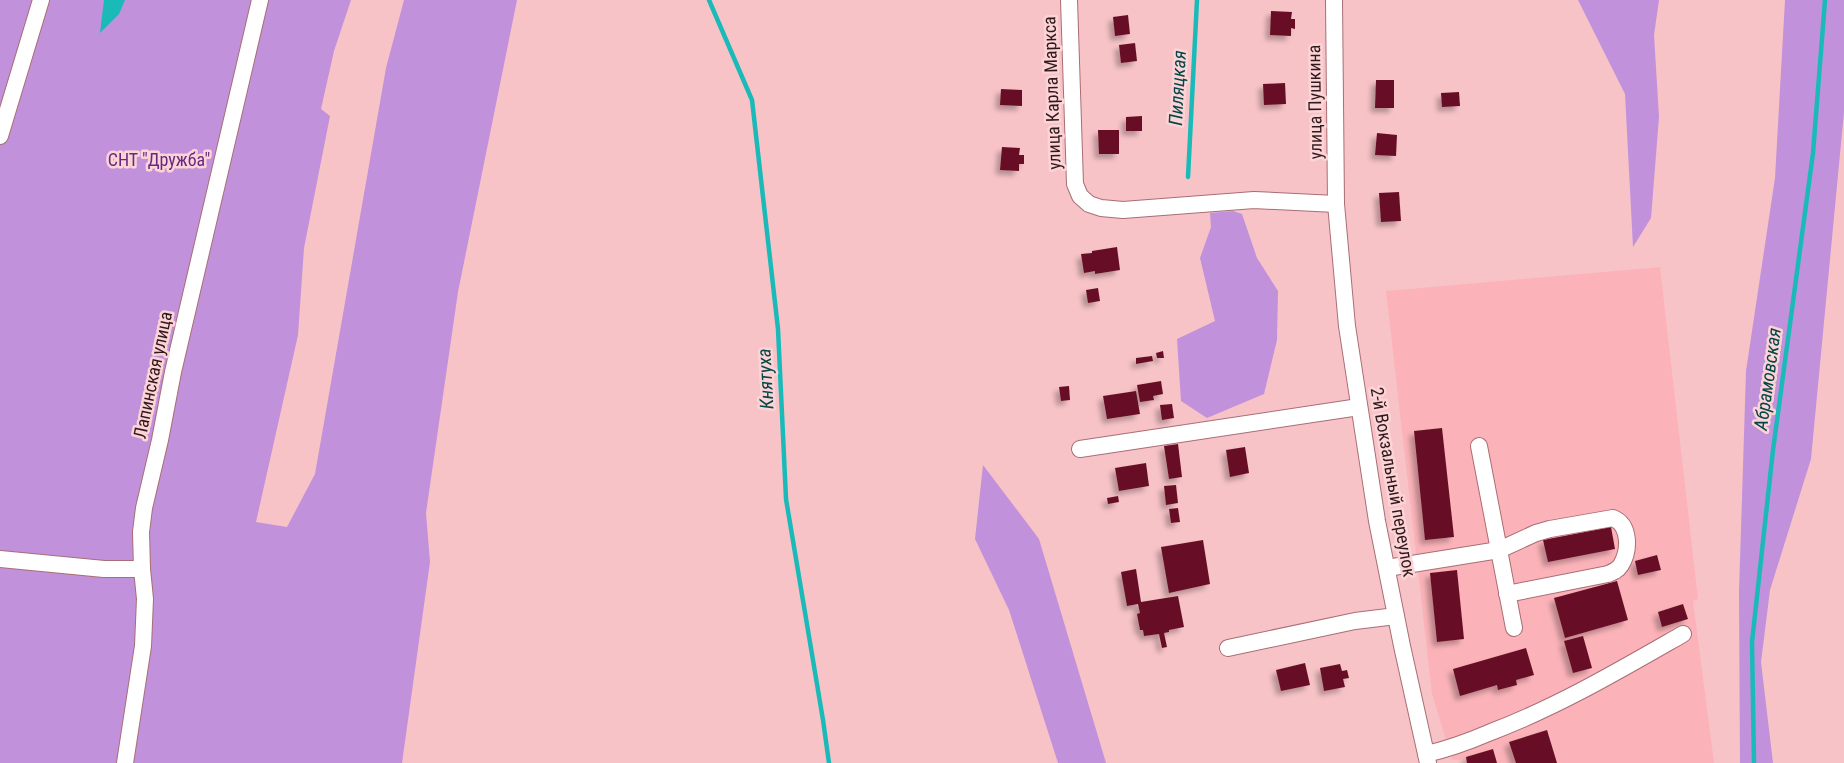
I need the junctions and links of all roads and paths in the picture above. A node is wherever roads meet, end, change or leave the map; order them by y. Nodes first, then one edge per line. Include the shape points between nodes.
1 (41, 0) edge
2 (260, 0) edge
3 (1069, 0) edge
4 (1334, 0) edge
5 (0, 136) edge
6 (1336, 204) junction
7 (1359, 407) junction
8 (1479, 446) dead end
9 (1080, 449) dead end
10 (1499, 550) junction
11 (0, 559) edge
12 (1387, 568) junction
13 (142, 569) junction
14 (1507, 594) junction
15 (1396, 616) junction
16 (1514, 628) dead end
17 (1683, 634) dead end
18 (1228, 648) dead end
19 (1427, 759) edge
20 (125, 763) edge

1 - 5 street
2 - 13 street, Лапинская улица via 144,508
3 - 6 street, улица Карла Маркса via 1075,184 1080,196 1089,204 1123,210 1254,200
4 - 6 street, улица Пушкина
6 - 7 street, 2-й Вокзальный переулок via 1347,326
7 - 9 street
7 - 12 street, 2-й Вокзальный переулок
8 - 10 street
10 - 12 street
10 - 14 street
10 - 14 street via 1536,533 1604,519 1620,520 1625,528 1625,553 1616,570
11 - 13 street via 104,569
12 - 15 street, 2-й Вокзальный переулок
13 - 20 street, Лапинская улица via 145,599 143,646
14 - 16 street
15 - 18 street via 1355,621
15 - 19 street, 2-й Вокзальный переулок
17 - 19 street via 1542,711

